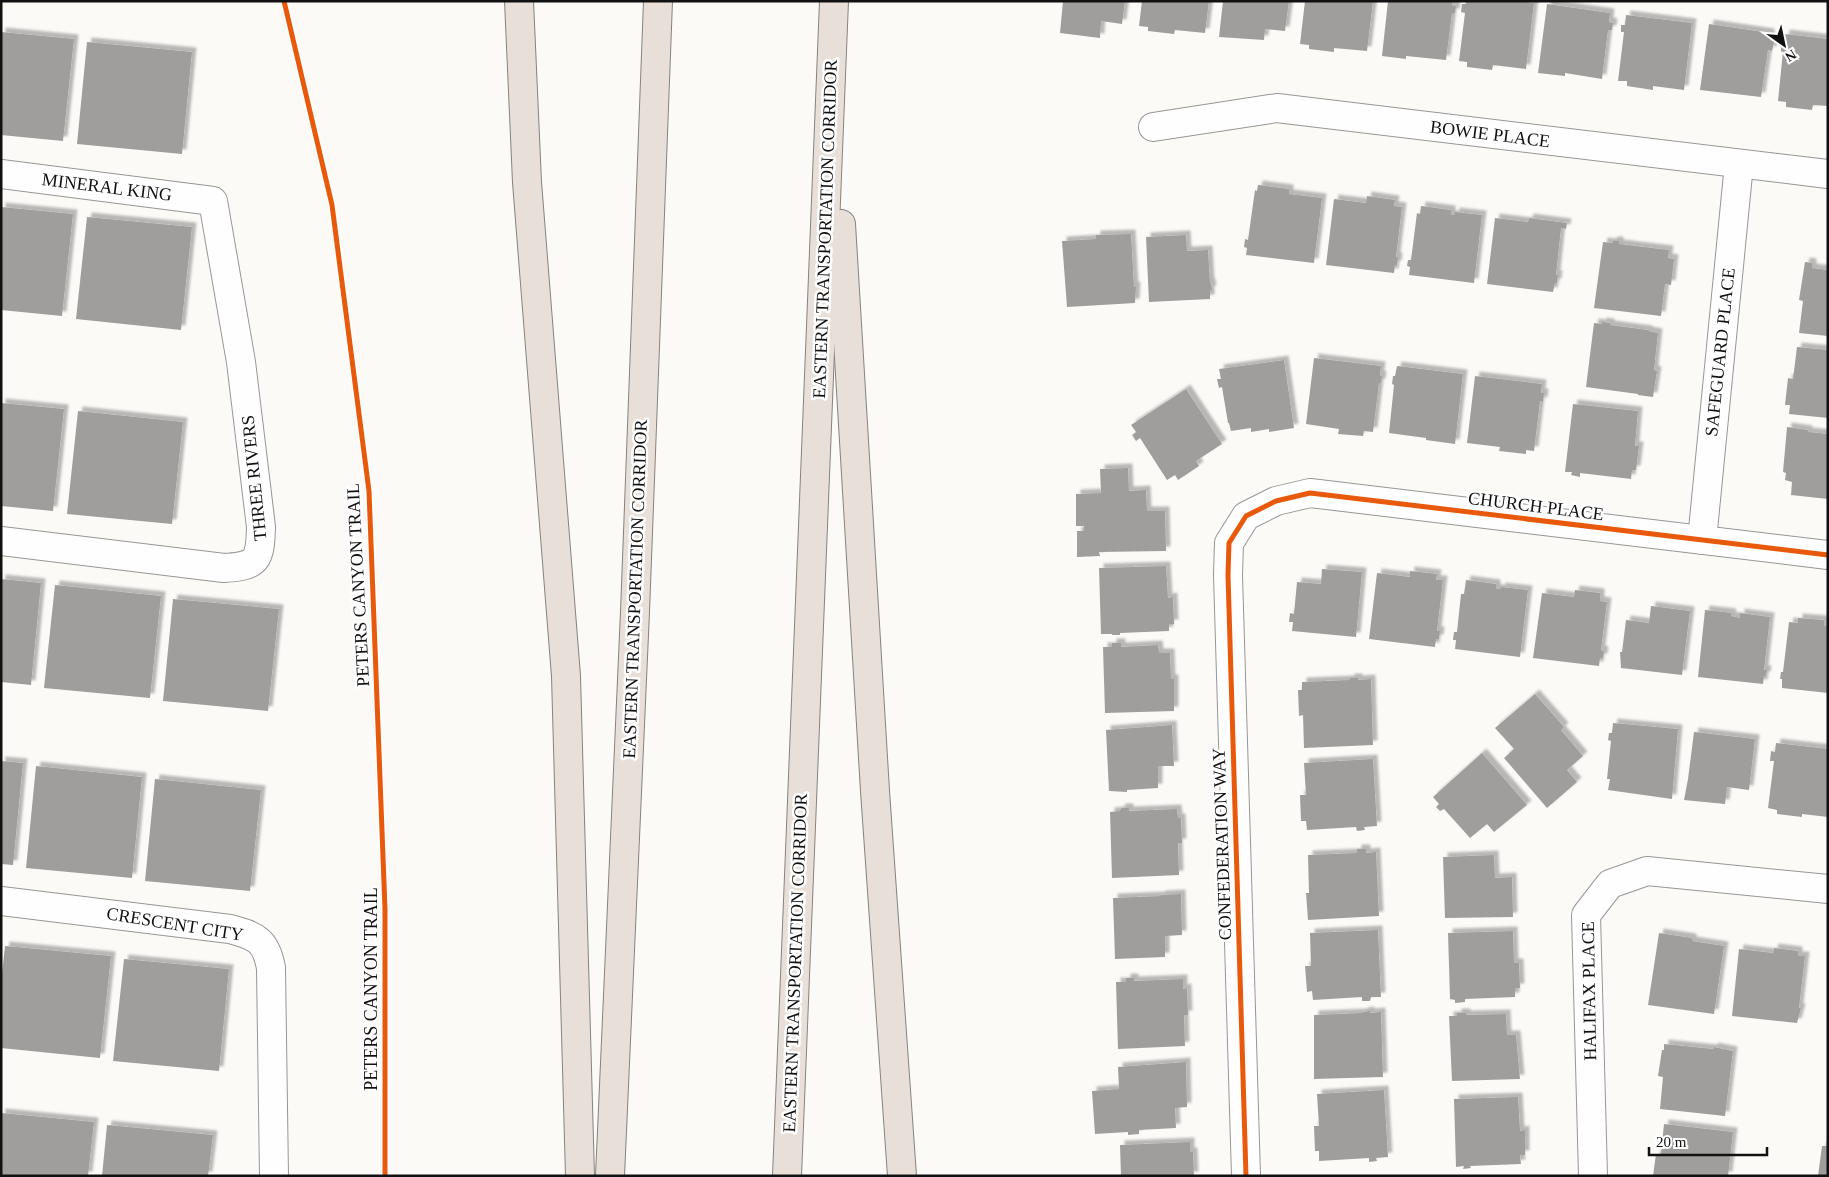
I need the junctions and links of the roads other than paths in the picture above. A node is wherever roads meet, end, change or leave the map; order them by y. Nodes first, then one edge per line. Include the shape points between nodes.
1 (518, 1) edge
2 (658, 1) edge
3 (834, 1) edge
4 (832, 68) junction
5 (1153, 127) dead end
6 (1739, 164) junction
7 (1, 174) edge
8 (1828, 174) edge
9 (213, 201) joint
10 (1246, 516) joint
11 (1702, 540) junction
12 (1, 542) edge
13 (1828, 555) edge
14 (1828, 889) edge
15 (1, 901) edge
16 (274, 1176) edge
17 (580, 1176) edge
18 (610, 1176) edge
19 (787, 1176) edge
20 (902, 1176) edge
21 (1246, 1176) edge
22 (1593, 1176) edge

1 - 17 highway via 527,182 566,676
2 - 18 highway, EASTERN TRANSPORTATION CORRIDOR
3 - 4 highway, EASTERN TRANSPORTATION CORRIDOR
4 - 19 highway, EASTERN TRANSPORTATION CORRIDOR
4 - 20 highway via 874,781
5 - 6 street, BOWIE PLACE via 1277,108
6 - 8 street, BOWIE PLACE
6 - 11 street, SAFEGUARD PLACE
7 - 9 street, MINERAL KING
9 - 12 street, THREE RIVERS via 242,362 262,528 261,551 255,560 243,567 224,568
10 - 11 street, CHURCH PLACE via 1276,501 1310,494
10 - 21 street, CONFEDERATION WAY via 1229,544 1228,575
11 - 13 street, CHURCH PLACE
14 - 22 street, HALIFAX PLACE via 1646,871 1610,884 1586,915
15 - 16 street, CRESCENT CITY via 230,929 260,940 271,968

